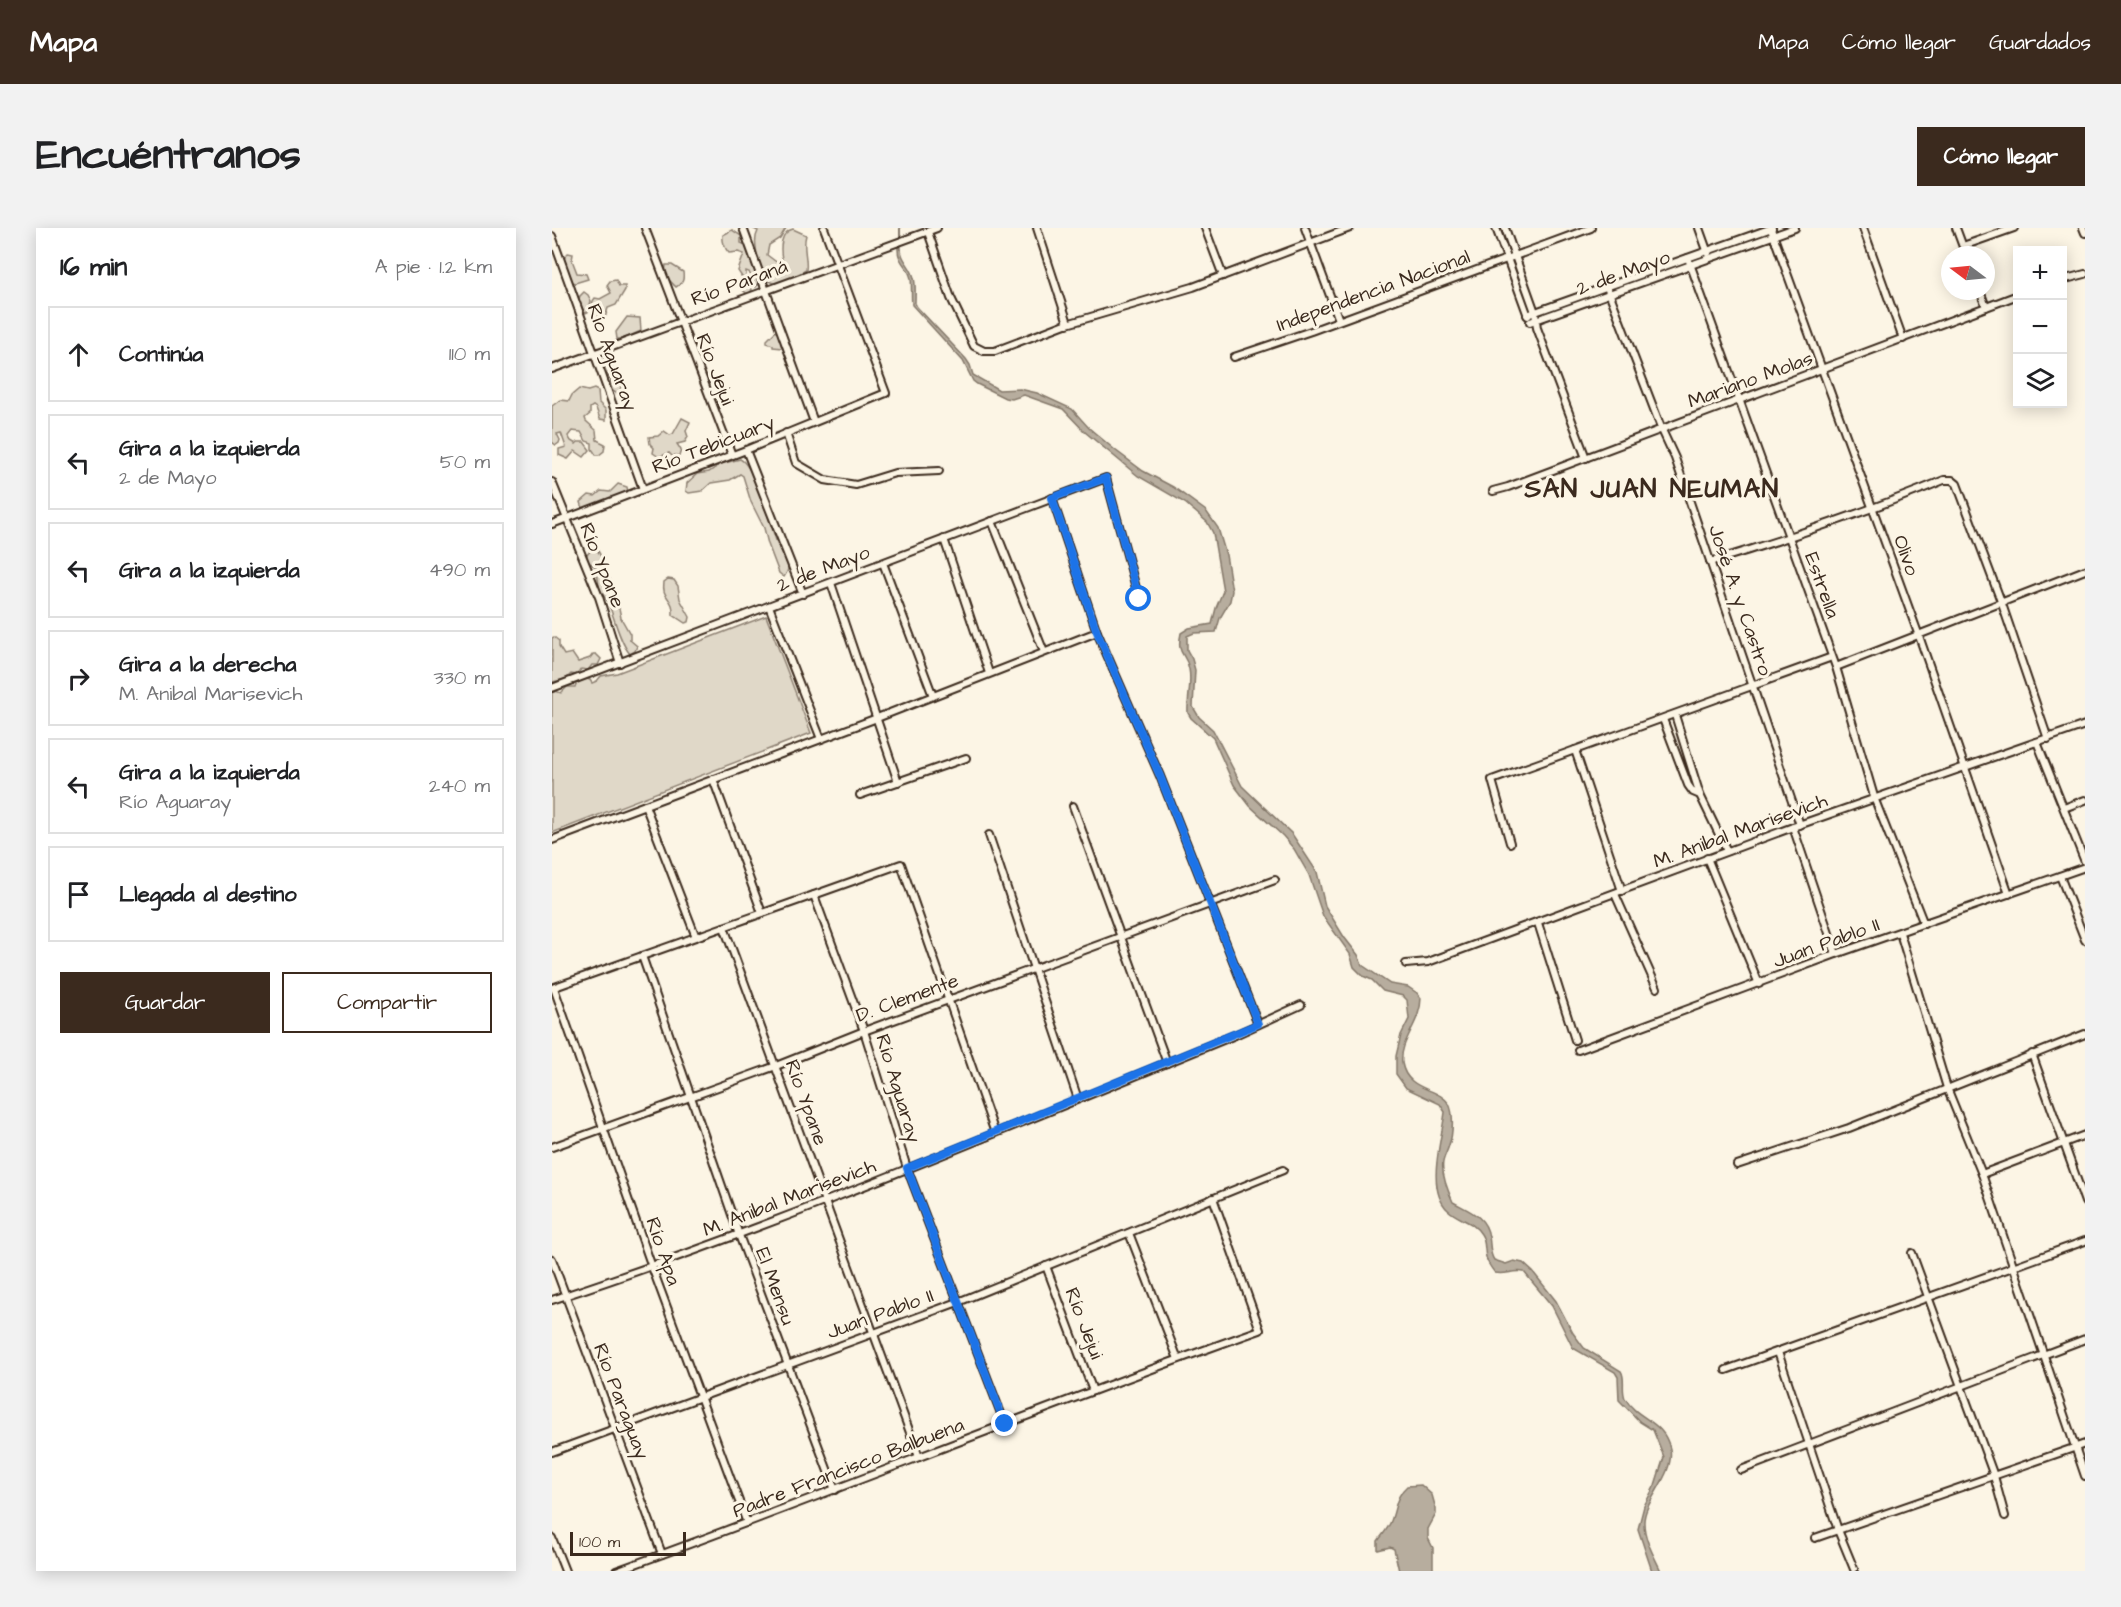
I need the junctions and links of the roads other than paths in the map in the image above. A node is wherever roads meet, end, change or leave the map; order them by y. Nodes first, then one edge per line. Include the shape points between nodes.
1 (645, 228) edge
2 (743, 228) edge
3 (824, 228) edge
4 (937, 228) edge
5 (1036, 228) edge
6 (1205, 228) edge
7 (1305, 228) edge
8 (1350, 228) edge
9 (1496, 228) edge
10 (1505, 228) edge
11 (1591, 228) edge
12 (1699, 228) edge
13 (1772, 228) edge
14 (1795, 228) edge
15 (1863, 228) edge
16 (1956, 228) edge
17 (2014, 228) edge
18 (2083, 228) edge
19 (927, 232) junction
20 (2085, 233) edge
21 (552, 236) edge
22 (1773, 236) junction
23 (1310, 243) junction
24 (1963, 246) joint
25 (1707, 251) junction
26 (1515, 256) junction
27 (1688, 258) junction
28 (1507, 259) junction
29 (1709, 259) junction
30 (838, 264) junction
31 (1690, 265) junction
32 (2085, 274) edge
33 (1222, 276) junction
34 (2067, 279) edge
35 (1607, 287) junction
36 (767, 290) junction
37 (1610, 294) junction
38 (2013, 297) edge
39 (1983, 300) edge
40 (1986, 307) junction
41 (1535, 312) junction
42 (1527, 315) junction
43 (1339, 320) junction
44 (680, 321) junction
45 (1533, 321) junction
46 (1066, 325) junction
47 (1903, 339) junction
48 (593, 353) junction
49 (1234, 357) dead end
50 (552, 369) edge
51 (1822, 370) junction
52 (1738, 400) junction
53 (814, 422) junction
54 (1662, 430) junction
55 (786, 433) junction
56 (746, 450) junction
57 (732, 454) junction
58 (1586, 458) junction
59 (939, 471) dead end
60 (552, 482) edge
61 (643, 489) junction
62 (1493, 491) dead end
63 (1052, 498) junction
64 (1872, 510) junction
65 (567, 518) junction
66 (992, 521) junction
67 (552, 524) edge
68 (1789, 538) junction
69 (944, 539) junction
70 (1710, 561) junction
71 (883, 563) junction
72 (2085, 570) edge
73 (831, 583) junction
74 (803, 594) junction
75 (1139, 599) dead end
76 (2001, 603) junction
77 (769, 606) junction
78 (1097, 632) junction
79 (1919, 636) junction
80 (1044, 652) junction
81 (1832, 657) junction
82 (620, 663) junction
83 (1836, 667) junction
84 (989, 673) junction
85 (1754, 686) junction
86 (552, 688) edge
87 (933, 696) junction
88 (1675, 715) junction
89 (877, 718) junction
90 (1663, 719) junction
91 (2085, 725) edge
92 (2048, 738) junction
93 (821, 739) junction
94 (2037, 742) junction
95 (1575, 750) junction
96 (966, 758) dead end
97 (1964, 768) junction
98 (713, 779) junction
99 (898, 782) junction
100 (860, 795) dead end
101 (1700, 795) junction
102 (1875, 800) junction
103 (2085, 800) edge
104 (645, 805) junction
105 (1073, 806) dead end
106 (2064, 808) junction
107 (1796, 826) junction
108 (989, 835) dead end
109 (552, 840) edge
110 (1510, 843) dead end
111 (1727, 851) junction
112 (1707, 858) junction
113 (2085, 862) edge
114 (2085, 867) edge
115 (2060, 876) junction
116 (1275, 880) dead end
117 (1622, 891) junction
118 (1615, 894) junction
119 (2009, 894) junction
120 (813, 895) junction
121 (1210, 904) junction
122 (762, 913) junction
123 (1538, 923) junction
124 (1924, 924) junction
125 (724, 927) junction
126 (1900, 933) junction
127 (1121, 936) junction
128 (696, 937) junction
129 (2085, 940) edge
130 (1836, 954) junction
131 (642, 956) junction
132 (1406, 964) dead end
133 (1034, 968) junction
134 (1759, 984) junction
135 (553, 988) edge
136 (1657, 988) dead end
137 (949, 1000) junction
138 (1301, 1005) dead end
139 (1258, 1024) junction
140 (864, 1031) junction
141 (2085, 1034) edge
142 (1575, 1040) dead end
143 (1578, 1050) dead end
144 (2032, 1054) junction
145 (1167, 1062) junction
146 (777, 1066) junction
147 (1947, 1088) junction
148 (692, 1096) junction
149 (1078, 1099) junction
150 (604, 1128) junction
151 (995, 1133) junction
152 (2085, 1135) edge
153 (2064, 1143) junction
154 (552, 1147) edge
155 (1737, 1165) dead end
156 (907, 1168) junction
157 (1284, 1170) dead end
158 (1982, 1174) junction
159 (1213, 1198) junction
160 (825, 1201) junction
161 (2085, 1202) edge
162 (1130, 1233) junction
163 (739, 1234) junction
164 (2085, 1240) edge
165 (1912, 1253) dead end
166 (552, 1259) edge
167 (1046, 1266) junction
168 (651, 1267) junction
169 (2014, 1268) junction
170 (565, 1295) junction
171 (1929, 1298) junction
172 (552, 1300) edge
173 (958, 1302) junction
174 (873, 1333) junction
175 (2085, 1339) edge
176 (1778, 1352) junction
177 (2043, 1354) junction
178 (1178, 1359) junction
179 (788, 1365) junction
180 (1726, 1370) dead end
181 (1961, 1386) junction
182 (1093, 1391) junction
183 (700, 1398) junction
184 (1005, 1424) junction
185 (615, 1430) junction
186 (1809, 1444) junction
187 (2085, 1444) edge
188 (2075, 1447) junction
189 (552, 1452) edge
190 (919, 1457) junction
191 (1741, 1470) dead end
192 (1994, 1476) junction
193 (2085, 1476) edge
194 (835, 1490) junction
195 (2005, 1516) dead end
196 (747, 1523) junction
197 (1838, 1530) junction
198 (552, 1538) edge
199 (1815, 1538) dead end
200 (662, 1554) junction
201 (1854, 1569) dead end
202 (565, 1571) edge
203 (616, 1571) edge

1 - 44 street, Río Jejui
2 - 36 street
3 - 30 street
4 - 19 street, Río Paraná
5 - 46 street
6 - 33 street
7 - 23 street
8 - 23 street
9 - 28 street
10 - 26 street
11 - 26 street, Independencia Nacional
12 - 25 street
13 - 22 street, Olivo
13 - 25 street, 2 de Mayo
14 - 22 street, 2 de Mayo
15 - 47 street
16 - 24 street
17 - 24 street
18 - 20 street
19 - 30 street, Río Paraná
19 - 46 street via 974,346 995,351
21 - 48 street, Río Aguaray
22 - 29 street, 2 de Mayo
22 - 51 street, Olivo
23 - 33 street
23 - 43 street
25 - 27 street, 2 de Mayo
25 - 29 street
26 - 28 street, Independencia Nacional
26 - 41 street
27 - 31 street, Estrella
27 - 35 street, 2 de Mayo
28 - 42 street
28 - 43 street, Independencia Nacional
29 - 31 street, 2 de Mayo
30 - 36 street, Río Paraná
30 - 53 street, Río Tebicuary via 886,393
31 - 37 street, 2 de Mayo
31 - 52 street, Estrella
32 - 34 street
33 - 46 street
35 - 37 street, José A. y Castro
35 - 41 street, 2 de Mayo
36 - 44 street, Río Paraná
36 - 53 street
37 - 45 street, 2 de Mayo
37 - 54 street, José A. y Castro
38 - 40 street, Mariano Molas
39 - 40 street
40 - 47 street, Mariano Molas
41 - 42 street, 2 de Mayo
41 - 45 street
42 - 45 street
43 - 49 street, Independencia Nacional
44 - 48 street, Río Paraná
44 - 57 street, Río Jejui
45 - 58 street
47 - 51 street, Mariano Molas
48 - 50 street, Río Paraná
48 - 61 street, Río Aguaray
51 - 52 street, Mariano Molas
51 - 64 street, Olivo
52 - 54 street, Mariano Molas
52 - 68 street, Estrella
53 - 55 street, Río Tebicuary
54 - 58 street, Mariano Molas
54 - 70 street, José A. y Castro
55 - 56 street, Río Tebicuary
55 - 59 street via 796,463 825,480 856,485 896,473
56 - 57 street, Río Tebicuary
56 - 74 street
57 - 61 street, Río Tebicuary
58 - 62 street, Mariano Molas
60 - 65 street, Río Ypane
61 - 65 street, Río Tebicuary
63 - 66 street, 2 de Mayo
63 - 75 street, 2 de Mayo via 1106,478
63 - 78 street
64 - 68 street
64 - 76 street via 1952,480 1957,484
64 - 79 street, Olivo
65 - 67 street, Río Tebicuary
65 - 82 street, Río Ypane
66 - 69 street, 2 de Mayo
66 - 80 street
68 - 70 street
68 - 81 street, Estrella
69 - 71 street, 2 de Mayo
69 - 84 street
70 - 85 street, José A. y Castro
71 - 73 street, 2 de Mayo
71 - 87 street
72 - 76 street
73 - 74 street, 2 de Mayo
73 - 89 street
74 - 77 street, 2 de Mayo
76 - 79 street
76 - 92 street
77 - 82 street, 2 de Mayo
77 - 93 street
78 - 80 street
78 - 121 street
79 - 83 street
79 - 97 street, Olivo
80 - 84 street
81 - 83 street, Estrella
81 - 85 street
82 - 86 street, 2 de Mayo
83 - 102 street, Estrella
84 - 87 street
85 - 88 street
85 - 107 street, José A. y Castro
87 - 89 street
88 - 90 street
88 - 101 street
89 - 93 street
89 - 99 street
90 - 95 street
90 - 101 street via 1688,785
91 - 92 street, M. Anibal Marisevich
92 - 94 street, M. Anibal Marisevich
93 - 98 street
94 - 97 street, M. Anibal Marisevich
94 - 106 street
95 - 110 street via 1492,780
95 - 117 street
96 - 99 street
97 - 102 street, M. Anibal Marisevich
97 - 119 street, Olivo
98 - 104 street
98 - 122 street
99 - 100 street
101 - 111 street
102 - 107 street, M. Anibal Marisevich
102 - 124 street, Estrella
103 - 106 street
104 - 109 street
104 - 128 street
105 - 127 street
106 - 113 street
107 - 111 street, M. Anibal Marisevich
107 - 130 street, José A. y Castro
108 - 133 street
111 - 112 street, M. Anibal Marisevich
112 - 117 street, M. Anibal Marisevich
112 - 134 street
114 - 115 street, Juan Pablo II
115 - 119 street, Juan Pablo II
115 - 129 street
116 - 121 street, D. Clemente
117 - 118 street, M. Anibal Marisevich
118 - 123 street, M. Anibal Marisevich
118 - 136 street
119 - 124 street, Juan Pablo II
120 - 122 street
120 - 137 street via 901,864
120 - 140 street, Río Aguaray
121 - 127 street, D. Clemente
121 - 139 street
122 - 125 street
123 - 132 street, M. Anibal Marisevich via 1428,962
123 - 142 street
124 - 126 street, Juan Pablo II
125 - 128 street
125 - 146 street, Río Ypane
126 - 130 street, Juan Pablo II
126 - 147 street
127 - 133 street, D. Clemente
127 - 145 street
128 - 131 street
130 - 134 street, Juan Pablo II
131 - 135 street
131 - 148 street, El Mensu
133 - 137 street, D. Clemente
133 - 149 street
134 - 143 street, Juan Pablo II
135 - 150 street, Río Apa
137 - 140 street, D. Clemente
137 - 151 street
138 - 139 street, M. Anibal Marisevich
139 - 145 street, M. Anibal Marisevich
140 - 146 street, D. Clemente
140 - 156 street, Río Aguaray
141 - 144 street
144 - 147 street
144 - 153 street
145 - 149 street, M. Anibal Marisevich
146 - 148 street, D. Clemente
146 - 160 street, Río Ypane
147 - 155 street via 1849,1128
147 - 158 street
148 - 150 street, D. Clemente
148 - 163 street, El Mensu
149 - 151 street, M. Anibal Marisevich
150 - 154 street, D. Clemente
150 - 168 street, Río Apa
151 - 156 street, M. Anibal Marisevich
152 - 153 street
153 - 158 street
153 - 161 street
156 - 160 street, M. Anibal Marisevich
156 - 173 street, Río Aguaray
157 - 159 street, Juan Pablo II
158 - 169 street
159 - 162 street, Juan Pablo II
159 - 178 street, Padre Francisco Balbuena via 1260,1330
160 - 163 street, M. Anibal Marisevich
160 - 174 street, Río Ypane
162 - 167 street, Juan Pablo II
162 - 178 street
163 - 168 street, M. Anibal Marisevich
163 - 179 street, El Mensu
164 - 169 street
165 - 171 street
166 - 170 street, Río Paraguay
167 - 173 street, Juan Pablo II
167 - 182 street, Río Jejui
168 - 170 street, M. Anibal Marisevich
168 - 183 street, Río Apa
169 - 171 street
169 - 177 street
170 - 172 street, M. Anibal Marisevich
170 - 185 street, Río Paraguay
171 - 176 street
171 - 181 street
173 - 174 street, Juan Pablo II
173 - 184 street, Río Aguaray
174 - 179 street, Juan Pablo II
174 - 190 street, Río Ypane
175 - 177 street
176 - 180 street
176 - 186 street
177 - 181 street
177 - 188 street
178 - 182 street, Padre Francisco Balbuena
179 - 183 street, Juan Pablo II
179 - 194 street, El Mensu
181 - 186 street
181 - 192 street
182 - 184 street, Padre Francisco Balbuena
183 - 185 street, Juan Pablo II
183 - 196 street, Río Apa
184 - 190 street, Padre Francisco Balbuena
185 - 189 street, Juan Pablo II
185 - 200 street, Río Paraguay
186 - 191 street
186 - 197 street
187 - 188 street
188 - 192 street
188 - 193 street
190 - 194 street, Padre Francisco Balbuena
192 - 195 street
192 - 197 street
194 - 196 street, Padre Francisco Balbuena
196 - 200 street, Padre Francisco Balbuena
197 - 199 street
197 - 201 street
198 - 202 street
200 - 203 street, Padre Francisco Balbuena

